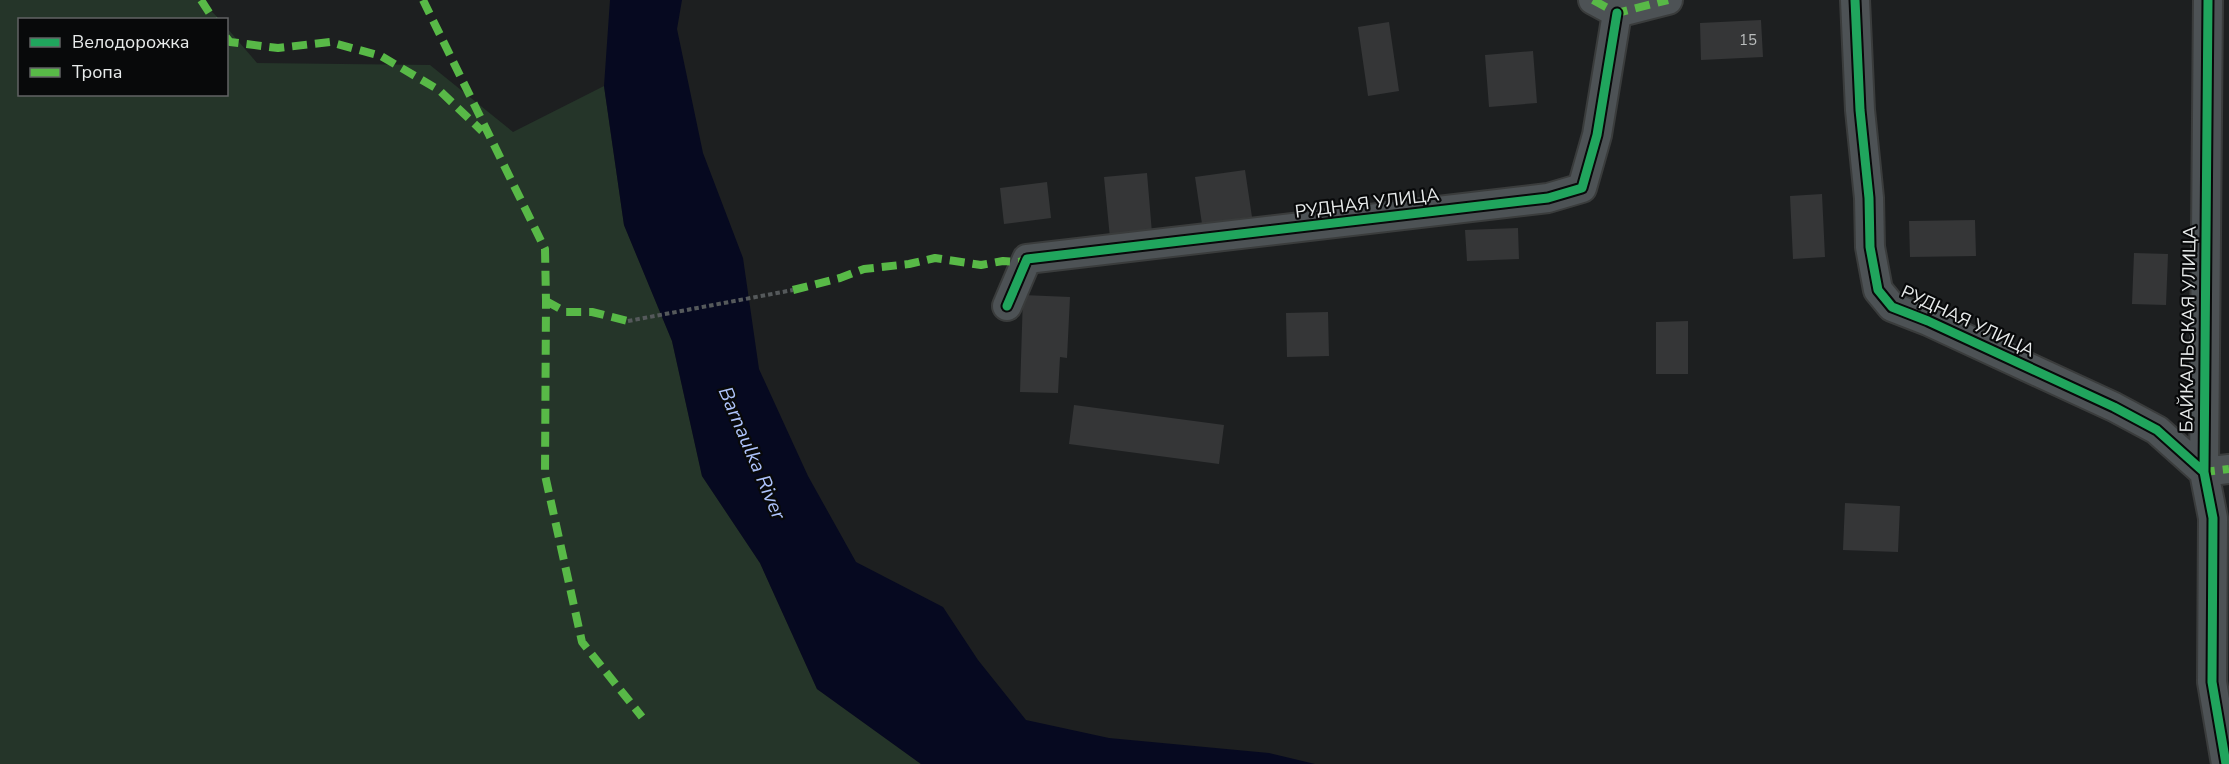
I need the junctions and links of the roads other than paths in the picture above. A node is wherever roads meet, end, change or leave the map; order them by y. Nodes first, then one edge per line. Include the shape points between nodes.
1 (1668, 0) edge
2 (1855, 0) edge
3 (2208, 0) edge
4 (1605, 6) edge
5 (1007, 306) dead end
6 (2216, 471) edge
7 (2226, 764) edge

1 - 4 street, РУДНАЯ УЛИЦА
2 - 6 street, РУДНАЯ УЛИЦА via 1870,247 1878,290 1892,307 2114,407 2157,430
3 - 6 street, БАЙКАЛЬСКАЯ УЛИЦА
4 - 5 street, РУДНАЯ УЛИЦА via 1597,135 1582,188 1548,198 1027,259
6 - 7 street, БАЙКАЛЬСКАЯ УЛИЦА via 2212,518 2212,682

